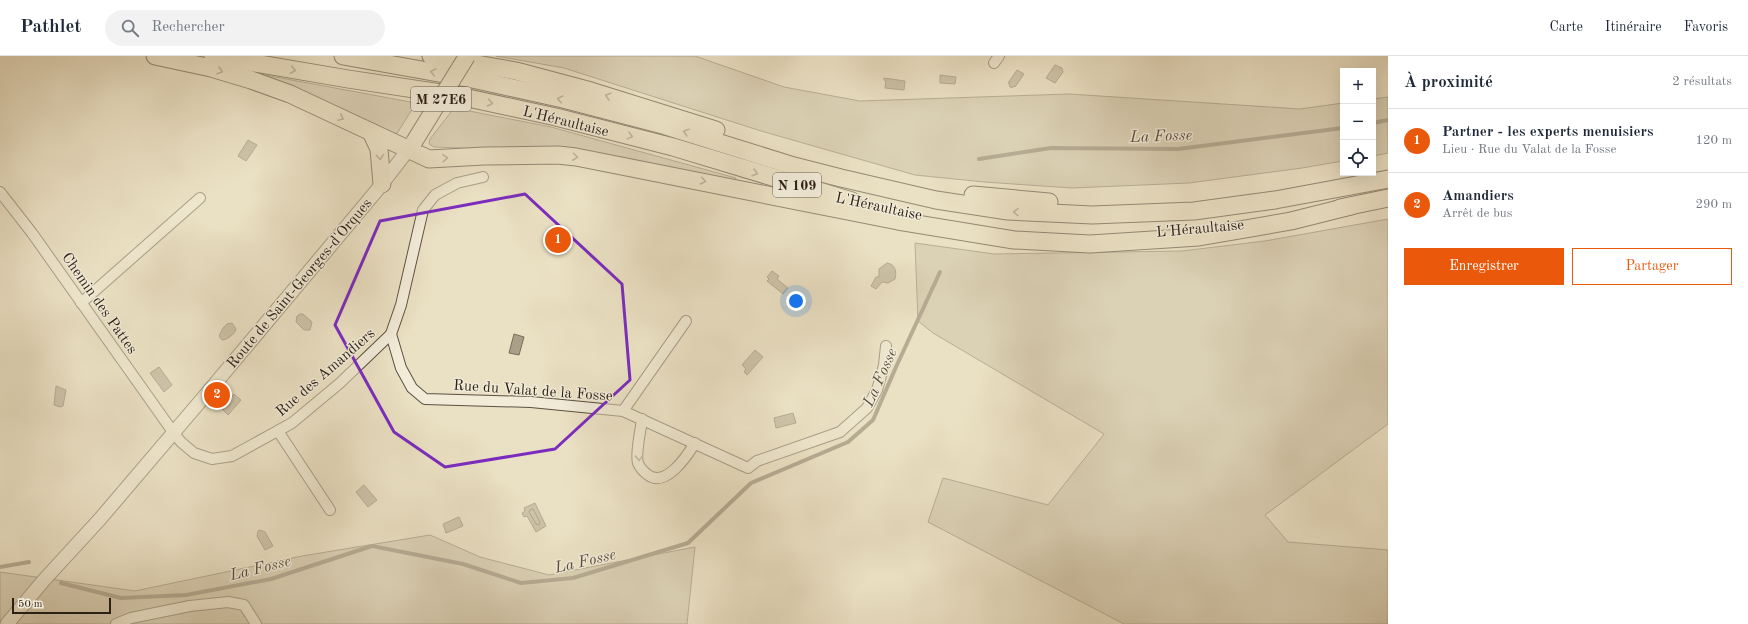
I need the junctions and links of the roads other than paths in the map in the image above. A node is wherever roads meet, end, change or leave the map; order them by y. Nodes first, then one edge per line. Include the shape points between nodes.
1 (155, 56) edge
2 (213, 56) edge
3 (343, 56) edge
4 (431, 56) edge
5 (467, 56) edge
6 (371, 132) junction
7 (411, 146) junction
8 (483, 177) dead end
9 (1388, 179) edge
10 (382, 184) junction
11 (1346, 186) junction
12 (0, 192) edge
13 (200, 198) dead end
14 (1388, 198) edge
15 (1351, 206) junction
16 (81, 303) junction
17 (686, 321) dead end
18 (390, 334) junction
19 (886, 346) dead end
20 (623, 411) junction
21 (642, 419) junction
22 (278, 431) junction
23 (173, 432) junction
24 (695, 443) junction
25 (330, 510) dead end
26 (7, 624) edge
27 (116, 624) edge
28 (256, 624) edge

1 -> 6 highway via 251,80 290,94
2 -> 15 highway, L'Héraultaise / N 109 via 454,95 556,117 673,147 838,198 919,215 1016,230 1091,235 1198,231
11 -> 3 highway, L'Héraultaise / N 109 via 1275,200 1194,211 1092,215 1008,211 936,200 841,178 659,124 562,99 472,79
11 -> 4 highway via 1172,205 1040,202 925,189 782,152 591,91 516,71
5 - 7 main road, Route de Saint-Georges-d'Orques / M 27E6, bridge
6 - 7 highway
6 -> 10 highway via 379,149
7 - 10 street, Route de Saint-Georges-d'Orques / M 27E6
7 -> 15 highway via 429,159 484,156 576,157 898,221 1014,240 1090,244 1199,237 1291,221
8 - 18 street via 457,183 435,195 423,210 401,305
9 - 11 highway, L'Héraultaise / N 109
10 - 23 street, Route de Saint-Georges-d'Orques / M 27E6
12 - 16 street, Chemin des Pattes
13 - 16 street
14 - 15 highway, L'Héraultaise / N 109
16 - 23 street, Chemin des Pattes
17 - 20 street
18 - 20 street, Rue du Valat de la Fosse via 401,368 412,388 425,399 531,402
18 - 22 street, Rue des Amandiers via 340,383 292,423
19 - 24 street, Rue du Valat de la Fosse via 877,390 867,408 840,432 757,461 748,468
20 - 21 street, Rue du Valat de la Fosse
21 - 24 street, Rue du Valat de la Fosse
21 -> 24 street via 638,462 650,477 661,478 668,474 683,460
22 - 23 street, Rue des Amandiers via 232,456 212,459 194,453
22 - 25 street
23 - 26 street, M 27E6
27 - 28 street via 131,618 190,606 228,602 244,605

